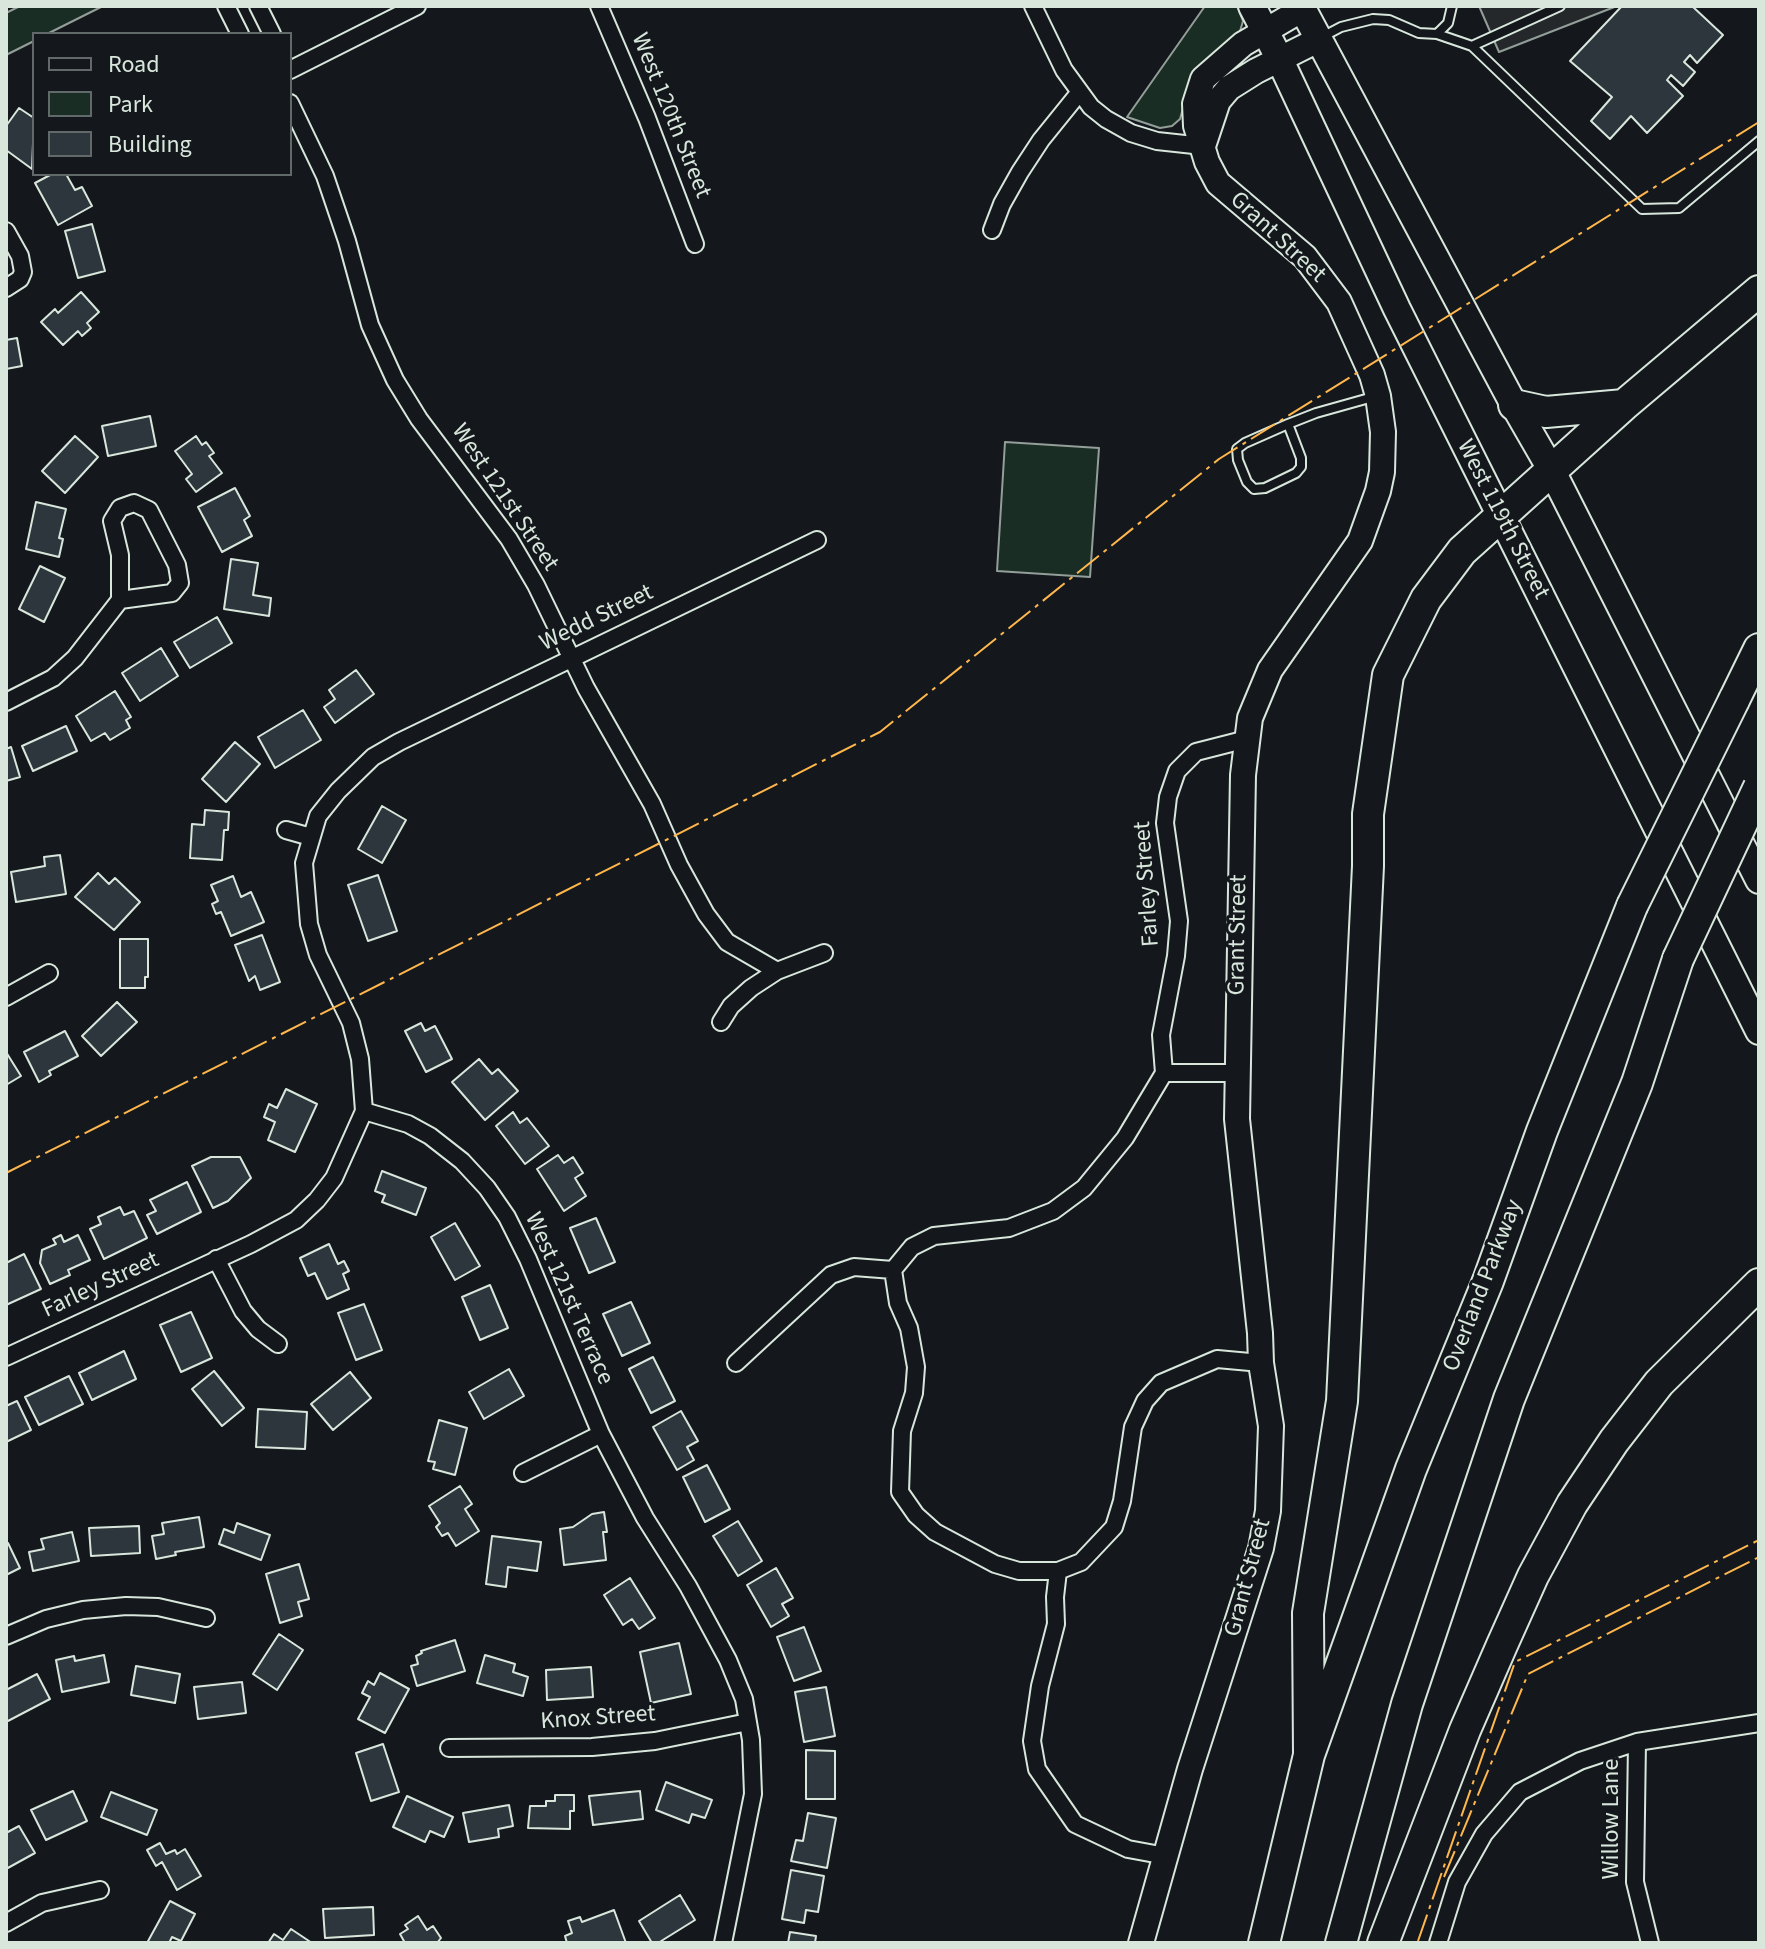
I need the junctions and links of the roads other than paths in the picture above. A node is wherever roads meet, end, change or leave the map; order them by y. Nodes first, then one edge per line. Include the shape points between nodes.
1 (226, 6) edge
2 (258, 6) edge
3 (417, 6) edge
4 (599, 6) edge
5 (1033, 6) edge
6 (1252, 6) edge
7 (1452, 6) edge
8 (1560, 6) edge
9 (1304, 7) edge
10 (1264, 30) junction
11 (239, 32) edge
12 (271, 32) edge
13 (1437, 34) junction
14 (1318, 40) junction
15 (1472, 46) junction
16 (1279, 58) junction
17 (292, 69) edge
18 (1079, 93) junction
19 (292, 107) edge
20 (1759, 141) edge
21 (1203, 146) junction
22 (992, 230) dead end
23 (6, 231) edge
24 (695, 244) dead end
25 (6, 288) edge
26 (1759, 291) edge
27 (1378, 396) junction
28 (1514, 405) junction
29 (1624, 405) junction
30 (1288, 424) junction
31 (1552, 471) junction
32 (1500, 516) junction
33 (817, 540) dead end
34 (120, 600) junction
35 (1759, 649) edge
36 (572, 658) junction
37 (6, 702) edge
38 (1247, 739) junction
39 (1759, 787) edge
40 (286, 830) dead end
41 (311, 837) junction
42 (1759, 880) edge
43 (824, 953) dead end
44 (777, 971) junction
45 (49, 973) dead end
46 (6, 997) edge
47 (721, 1022) dead end
48 (1759, 1031) edge
49 (1164, 1073) junction
50 (1237, 1073) junction
51 (364, 1111) junction
52 (216, 1259) junction
53 (893, 1270) junction
54 (1759, 1284) edge
55 (278, 1344) dead end
56 (6, 1357) edge
57 (736, 1363) dead end
58 (1261, 1363) junction
59 (601, 1434) junction
60 (523, 1473) dead end
61 (1058, 1571) junction
62 (206, 1618) dead end
63 (6, 1636) edge
64 (748, 1722) junction
65 (1759, 1723) edge
66 (1637, 1742) junction
67 (449, 1748) dead end
68 (1309, 1755) junction
69 (1166, 1856) junction
70 (100, 1890) dead end
71 (6, 1923) edge
72 (723, 1943) edge
73 (1141, 1943) edge
74 (1264, 1943) edge
75 (1341, 1943) edge
76 (1383, 1943) edge
77 (1438, 1943) edge
78 (1650, 1943) edge

1 - 11 street
2 - 12 street
3 - 17 street
4 - 24 street, West 120th Street
5 - 18 street
6 - 10 main road, West 119th Street
7 - 13 lane via 1448,23
8 - 15 lane
9 - 10 street, Grant Street
9 - 14 main road
10 - 16 main road, West 119th Street
10 - 21 street, Grant Street via 1203,79 1195,104
13 - 14 lane via 1373,19
13 - 15 lane
14 - 16 street
14 - 28 main road
15 - 20 lane via 1642,209 1679,208
16 - 21 street via 1229,88 1218,101
16 - 32 main road, West 119th Street
18 - 21 street via 1106,119 1131,133
18 - 22 street via 1020,172
19 - 36 street, West 121st Street via 325,176 370,325 395,380 509,539
21 - 27 street, Grant Street via 1218,183 1305,257 1330,287
23 - 25 street via 23,272
26 - 29 highway
27 - 30 lane
27 - 38 street, Grant Street via 1383,462 1370,518 1360,541 1270,670 1255,701
28 - 29 highway via 1546,412
28 - 31 main road
29 - 31 highway
30 - 30 lane via 1237,449 1254,489 1301,467
31 - 32 highway
31 - 42 main road
32 - 48 main road, West 119th Street
32 - 68 highway via 1462,551 1405,637 1388,675 1372,771 1342,1401 1308,1613
33 - 36 street, Wedd Street
34 - 34 street via 172,593 180,583 177,565 149,510 134,503 120,508 112,521 120,555
34 - 37 street via 53,678
35 - 68 highway, Overland Parkway, bridge via 1632,906 1411,1469
36 - 41 street, Wedd Street via 366,762 318,816
36 - 44 street, West 121st Street via 706,914 727,942
38 - 49 street, Farley Street via 1196,752 1177,771 1168,797 1165,823 1179,921 1161,1035
38 - 50 street, Grant Street
39 - 75 highway, bridge via 1678,959 1637,1083 1515,1385 1407,1704
40 - 41 street
41 - 51 street via 304,863 309,924 351,1023
43 - 44 street
44 - 47 street via 741,997
45 - 46 street
49 - 50 street
49 - 53 street via 1125,1138 1067,1201 1009,1228 934,1236 912,1247
50 - 58 street, Grant Street
51 - 52 street, Farley Street via 340,1167 317,1200 279,1230
51 - 59 street, West 121st Terrace via 430,1136 487,1188 528,1259
52 - 55 street via 243,1311
52 - 56 street, Farley Street
53 - 57 street via 854,1267 831,1275
53 - 61 street via 916,1367 902,1431 900,1492 935,1532 995,1564 1019,1571
54 - 76 highway via 1659,1383 1572,1504 1533,1576 1484,1688
58 - 61 street via 1217,1359 1161,1383 1133,1427 1114,1527 1081,1562
58 - 69 street, Grant Street via 1271,1426 1268,1511
59 - 60 street
59 - 64 street, West 121st Terrace via 728,1660
61 - 69 street via 1056,1624 1032,1741 1037,1769 1075,1824 1128,1849
62 - 63 street via 126,1606 59,1616
64 - 67 street, Knox Street via 639,1743
64 - 72 street, West 121st Terrace via 753,1794
65 - 66 street
66 - 77 street via 1580,1761 1520,1792 1484,1834 1457,1882
66 - 78 street, Willow Lane via 1635,1882
68 - 74 highway, Overland Parkway
69 - 73 street, Grant Street
70 - 71 street via 42,1903

